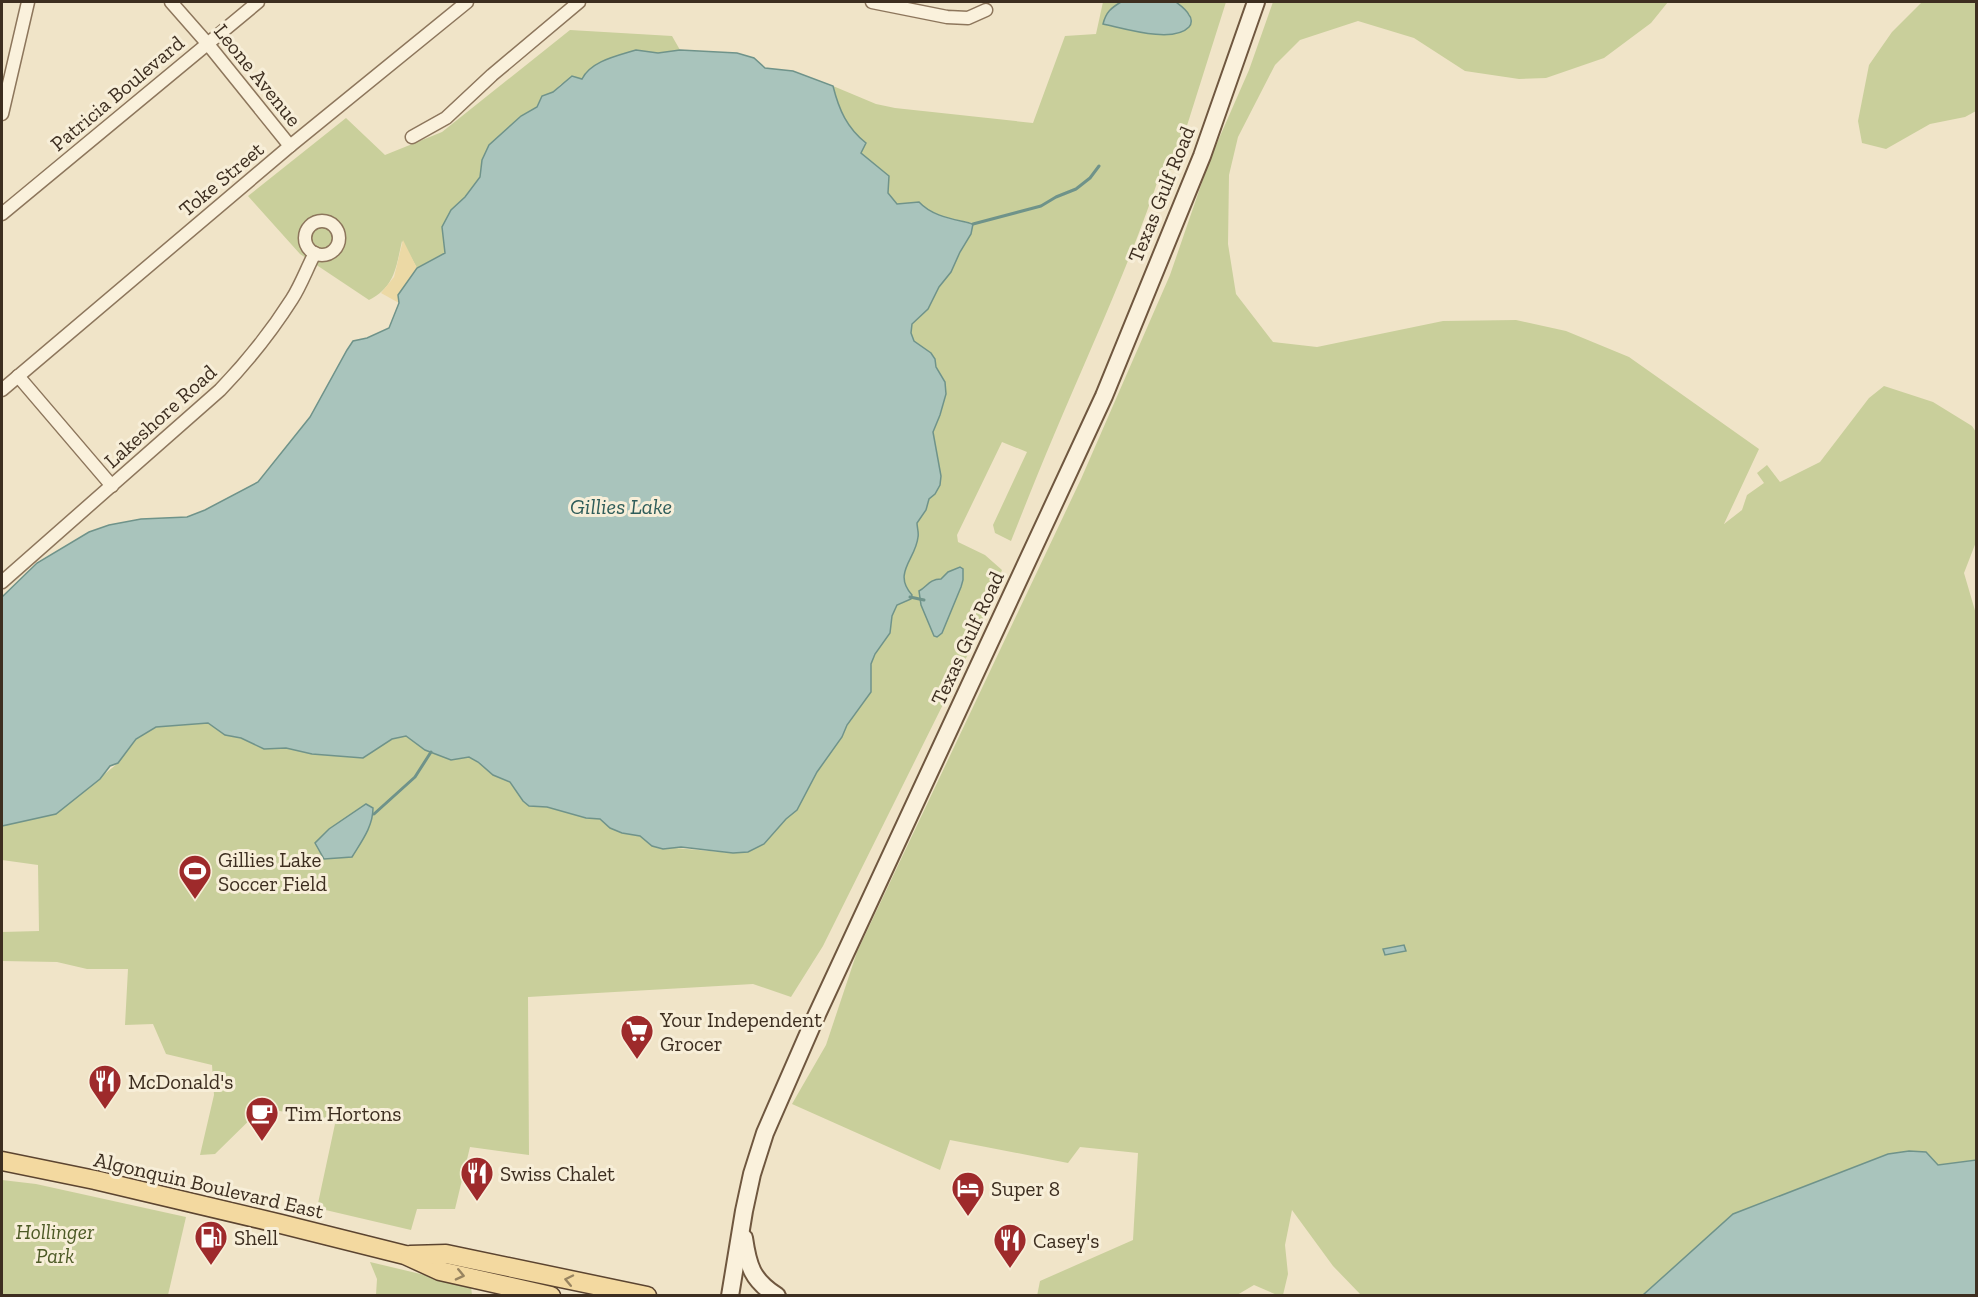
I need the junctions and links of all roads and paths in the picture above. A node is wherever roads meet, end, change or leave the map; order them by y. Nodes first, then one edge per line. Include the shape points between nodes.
1 (28, 2) edge
2 (171, 2) edge
3 (258, 2) edge
4 (467, 2) edge
5 (579, 2) edge
6 (872, 2) edge
7 (1251, 2) edge
8 (1256, 2) edge
9 (986, 10) dead end
10 (1250, 19) junction
11 (207, 43) junction
12 (2, 114) edge
13 (412, 137) dead end
14 (290, 146) junction
15 (2, 214) edge
16 (315, 253) dead end
17 (18, 376) junction
18 (2, 390) edge
19 (112, 486) junction
20 (2, 582) edge
21 (2, 1161) edge
22 (741, 1229) junction
23 (405, 1255) junction
24 (551, 1296) edge
25 (646, 1296) edge
26 (730, 1296) edge
27 (777, 1296) edge

1 - 12 street
2 - 11 street, Leone Avenue
3 - 11 street, Patricia Boulevard
4 - 14 street, Toke Street
5 - 13 street via 446,118
6 - 9 street via 946,17 969,18
7 - 10 main road
8 - 10 main road, Texas Gulf Road
10 - 22 main road, Texas Gulf Road via 1202,156 1104,396 765,1133
11 - 14 street, Leone Avenue
11 - 15 street, Patricia Boulevard
14 - 17 street, Toke Street
16 - 19 street, Lakeshore Road via 293,297 246,363
17 - 18 street, Toke Street
17 - 19 street
19 - 20 street, Lakeshore Road
21 - 23 main road, Algonquin Boulevard East
22 - 26 main road, Texas Gulf Road
22 - 27 main road via 752,1271 758,1282
23 -> 24 main road, Algonquin Boulevard East via 440,1271
25 -> 23 main road, Algonquin Boulevard East via 446,1254

